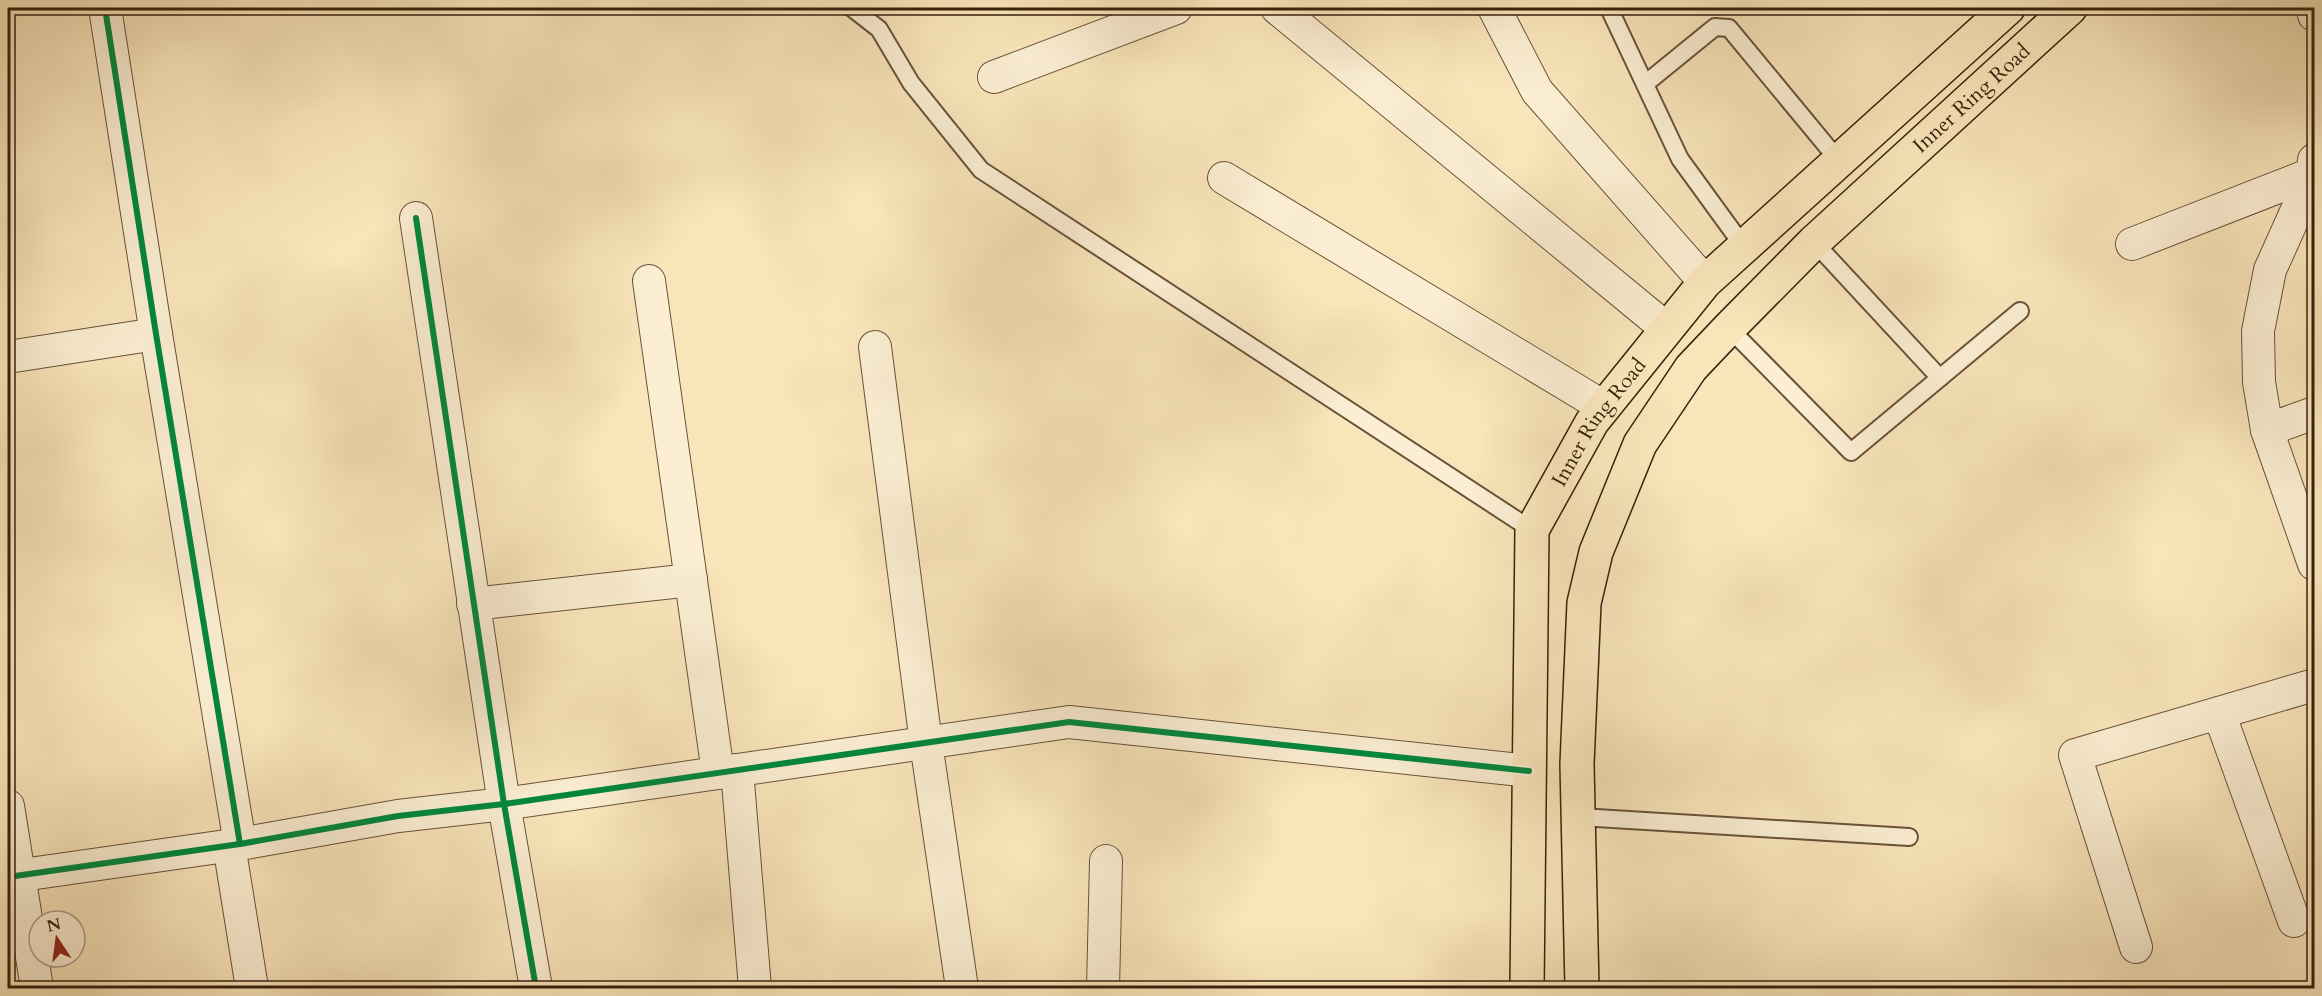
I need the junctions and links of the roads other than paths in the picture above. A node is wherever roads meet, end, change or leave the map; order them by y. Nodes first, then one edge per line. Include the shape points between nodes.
1 (105, 8) edge
2 (852, 8) edge
3 (1176, 8) edge
4 (1277, 8) edge
5 (1494, 8) edge
6 (1609, 8) edge
7 (2008, 8) edge
8 (2070, 8) edge
9 (2313, 8) edge
10 (2314, 15) edge
11 (994, 77) dead end
12 (1645, 84) junction
13 (1839, 161) junction
14 (2314, 169) edge
15 (1224, 178) dead end
16 (416, 218) dead end
17 (1814, 242) junction
18 (2132, 244) dead end
19 (1744, 246) junction
20 (650, 281) dead end
21 (1705, 282) junction
22 (2020, 311) dead end
23 (1729, 328) junction
24 (1667, 329) junction
25 (156, 334) junction
26 (875, 347) dead end
27 (8, 357) edge
28 (1940, 378) junction
29 (1604, 407) junction
30 (2314, 413) edge
31 (2268, 430) junction
32 (1532, 530) junction
33 (2314, 564) edge
34 (691, 580) junction
35 (473, 604) junction
36 (2314, 686) edge
37 (2219, 713) junction
38 (926, 743) junction
39 (1529, 771) junction
40 (727, 772) junction
41 (504, 804) junction
42 (8, 806) edge
43 (1580, 817) junction
44 (1909, 837) dead end
45 (234, 845) junction
46 (1106, 861) dead end
47 (13, 876) edge
48 (2295, 921) dead end
49 (2136, 947) dead end
50 (38, 988) edge
51 (252, 988) edge
52 (536, 988) edge
53 (755, 988) edge
54 (962, 988) edge
55 (1103, 988) edge
56 (1527, 988) edge
57 (1582, 988) edge

1 - 25 street
2 - 32 lane via 879,29 911,83 981,170
3 - 11 street
4 - 24 street
5 - 21 street via 1537,91
6 - 12 lane
7 - 13 highway, Inner Ring Road
8 - 17 highway, Inner Ring Road
9 - 10 street
12 - 13 lane via 1715,27 1729,28
12 - 19 lane via 1680,159
13 - 19 highway, Inner Ring Road
14 - 18 street
14 - 31 street via 2270,270 2258,331 2259,382
15 - 29 street
16 - 35 street
17 - 23 highway, Inner Ring Road
17 - 28 lane
19 - 21 highway, Inner Ring Road
20 - 34 street
21 - 24 highway, Inner Ring Road
22 - 28 lane
23 - 28 lane via 1851,452
23 - 43 highway, Inner Ring Road via 1691,368 1640,444 1596,552 1584,603 1581,643 1577,764
24 - 29 highway, Inner Ring Road
25 - 27 street
25 - 45 street
26 - 38 street
29 - 32 highway, Inner Ring Road via 1567,463
30 - 31 street
31 - 33 street
32 - 39 highway, Inner Ring Road
34 - 35 street
34 - 40 street
35 - 41 street
36 - 37 street
37 - 48 street
37 - 49 street via 2075,754
38 - 39 street via 1069,722
38 - 40 street
38 - 54 street
39 - 56 highway, Inner Ring Road
40 - 41 street
40 - 53 street
41 - 45 street via 398,816
41 - 52 street
42 - 47 street
43 - 44 lane
43 - 57 highway, Inner Ring Road
45 - 47 street
45 - 51 street
46 - 55 street
47 - 50 street

